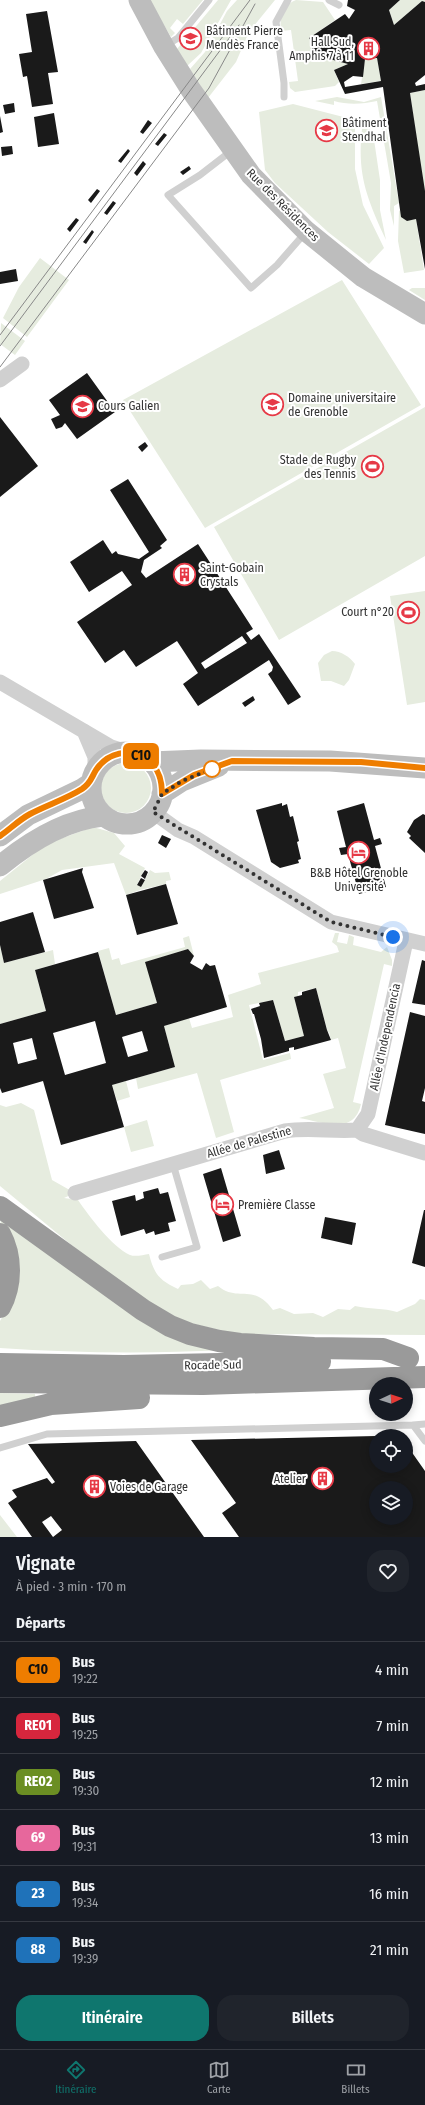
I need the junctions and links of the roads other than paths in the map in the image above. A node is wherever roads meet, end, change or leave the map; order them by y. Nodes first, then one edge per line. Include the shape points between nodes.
1 (138, 0) edge
2 (209, 0) edge
3 (288, 0) edge
4 (329, 0) edge
5 (340, 6) dead end
6 (164, 47) junction
7 (284, 97) dead end
8 (233, 150) junction
9 (306, 231) junction
10 (425, 314) edge
11 (22, 364) dead end
12 (0, 380) edge
13 (0, 682) edge
14 (84, 731) junction
15 (127, 752) junction
16 (232, 761) junction
17 (151, 762) junction
18 (425, 768) edge
19 (93, 777) junction
20 (158, 803) junction
21 (103, 816) junction
22 (0, 836) edge
23 (0, 866) edge
24 (406, 941) junction
25 (425, 944) edge
26 (357, 1130) junction
27 (425, 1153) edge
28 (173, 1164) junction
29 (75, 1193) dead end
30 (0, 1201) edge
31 (0, 1207) edge
32 (18, 1220) junction
33 (0, 1234) edge
34 (162, 1258) dead end
35 (0, 1307) edge
36 (416, 1358) edge
37 (0, 1364) edge
38 (425, 1377) edge
39 (324, 1381) junction
40 (0, 1382) edge
41 (0, 1416) edge
42 (425, 1424) edge
43 (413, 1425) junction
44 (425, 1441) edge
45 (0, 1448) edge

1 - 6 street, Rue des Résidences
2 - 6 lane via 178,38
3 - 7 lane via 276,22
4 - 5 lane
6 - 8 street, Rue des Résidences
8 - 9 street, Rue des Résidences via 251,175
8 - 9 lane via 168,196 251,288 278,266
9 - 10 street, Rue des Résidences via 363,277
11 - 12 street
13 - 14 street
14 - 15 street via 111,747
14 - 19 street via 94,757
15 - 17 street
15 - 19 street via 109,757
16 - 17 street
16 - 18 street via 354,762
16 - 20 street via 194,775
17 - 20 street via 160,777
19 - 21 street via 93,801
19 - 22 street via 82,789 28,815
20 - 21 street via 142,821 116,823
20 - 24 street via 331,922
21 - 23 street via 93,817 40,837
24 - 25 street
24 - 26 street, Allée d'Independencia via 368,1114
26 - 27 street, Allée de Palestine
26 - 28 street, Allée de Palestine via 285,1130
28 - 29 street, Allée de Palestine
28 - 34 lane via 197,1247
30 - 32 highway
31 - 32 highway
32 - 36 highway via 143,1310 190,1334 240,1344 383,1349
33 - 35 highway via 7,1252 9,1271 7,1290
36 - 37 highway, Rocade Sud via 188,1365
38 - 39 highway, Rocade Sud
39 - 40 highway, Rocade Sud via 142,1384
39 - 41 highway via 51,1404
42 - 43 lane
43 - 44 lane
43 - 45 lane via 48,1434

